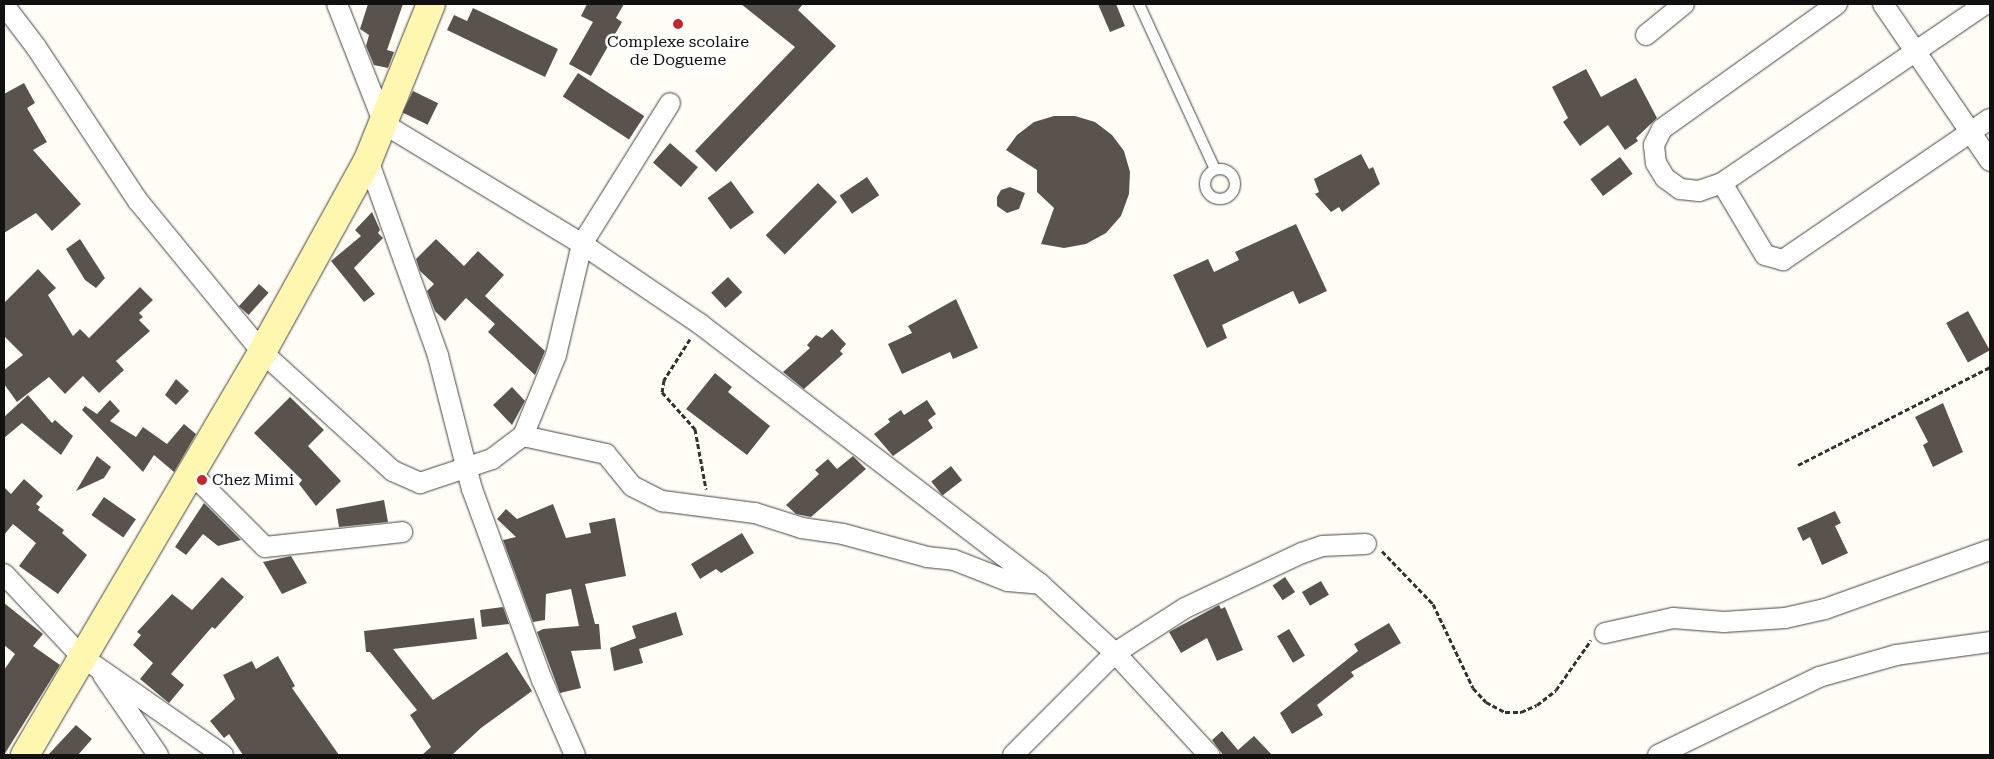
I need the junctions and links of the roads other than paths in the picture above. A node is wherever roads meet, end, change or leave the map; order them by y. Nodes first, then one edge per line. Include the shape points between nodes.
1 (4, 4) edge
2 (337, 4) edge
3 (431, 4) edge
4 (1139, 4) edge
5 (1684, 4) edge
6 (1837, 4) edge
7 (1883, 4) edge
8 (1985, 4) edge
9 (1646, 35) dead end
10 (1915, 51) junction
11 (670, 103) dead end
12 (1990, 119) edge
13 (384, 124) junction
14 (1971, 132) junction
15 (368, 160) junction
16 (1990, 161) edge
17 (1215, 169) dead end
18 (1722, 182) junction
19 (582, 244) junction
20 (262, 352) junction
21 (523, 436) junction
22 (466, 469) junction
23 (190, 472) junction
24 (402, 532) dead end
25 (1366, 544) road end
26 (1990, 550) edge
27 (4, 574) edge
28 (1040, 584) junction
29 (1605, 633) road end
30 (1990, 642) edge
31 (1115, 653) junction
32 (90, 663) junction
33 (25, 755) edge
34 (158, 755) edge
35 (223, 755) edge
36 (575, 755) edge
37 (1013, 755) edge
38 (1209, 755) edge
39 (1658, 755) edge

1 - 20 street via 138,201
2 - 13 street
3 - 13 street
4 - 17 lane
5 - 9 street
6 - 18 street via 1662,129 1654,145 1656,162 1665,178 1680,189 1699,191
7 - 10 street
8 - 10 street
10 - 14 street
10 - 18 street
11 - 19 street
12 - 14 street
13 - 15 street
13 - 19 street
14 - 16 street
14 - 18 street via 1783,260 1774,260 1766,255
15 - 20 street
15 - 22 street via 438,356
19 - 21 street via 556,355
19 - 28 street via 700,324
20 - 22 street via 405,479 420,482
20 - 23 street
21 - 22 street via 508,450
21 - 28 street via 594,449 616,462 632,486 662,501 755,512 802,528 843,534 927,557 954,560 1008,581
22 - 36 street via 542,680
23 - 24 street via 265,547
23 - 32 street
25 - 31 street via 1322,546 1302,553 1185,608
26 - 29 street via 1825,608 1785,618 1724,622 1673,618
27 - 32 street
28 - 31 street
30 - 39 street via 1896,654 1819,677
31 - 37 street
31 - 38 street
32 - 33 street
32 - 34 street
32 - 35 street

